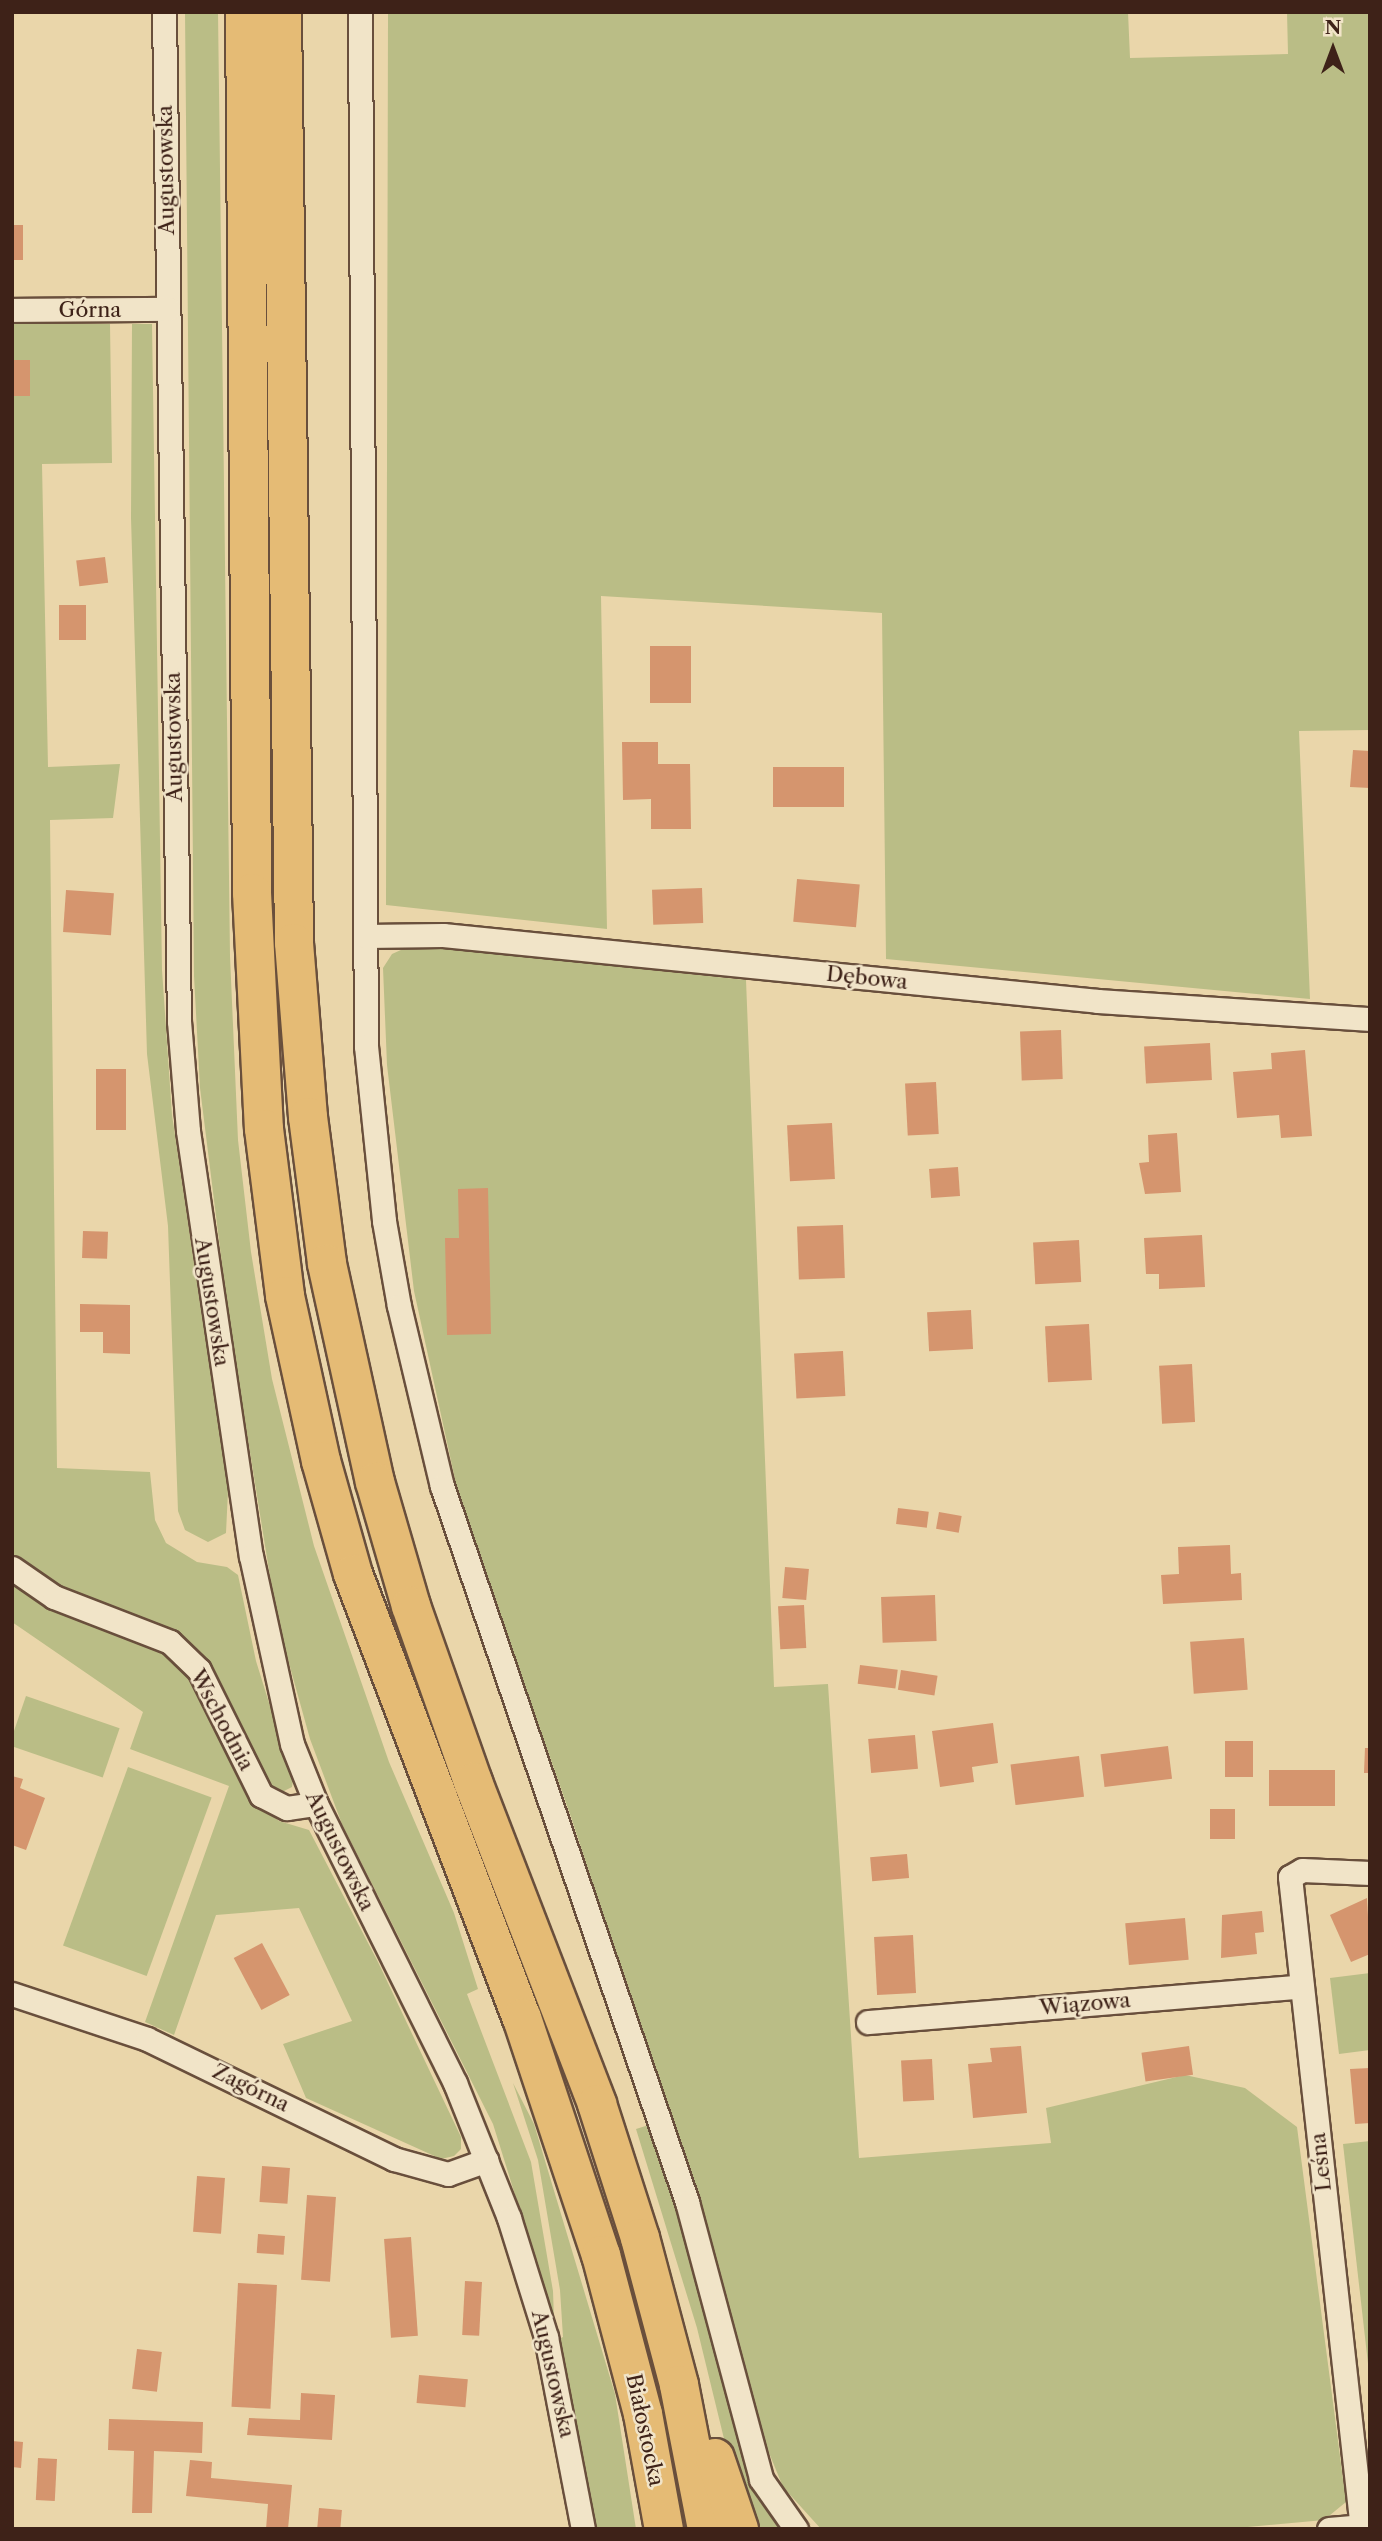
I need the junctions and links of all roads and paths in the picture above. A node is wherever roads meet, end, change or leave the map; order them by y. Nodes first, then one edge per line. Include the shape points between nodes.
1 (164, 12) edge
2 (245, 12) edge
3 (282, 12) edge
4 (360, 12) edge
5 (168, 309) junction
6 (12, 310) edge
7 (365, 936) junction
8 (1370, 1019) edge
9 (12, 1568) edge
10 (316, 1804) junction
11 (1370, 1873) edge
12 (1302, 1986) junction
13 (12, 1994) edge
14 (868, 2022) dead end
15 (487, 2160) junction
16 (662, 2316) junction
17 (1361, 2527) edge
18 (583, 2529) edge
19 (664, 2529) edge
20 (707, 2529) edge
21 (739, 2529) edge
22 (796, 2529) edge
23 (1329, 2529) edge

1 - 5 street, Augustowska
2 - 19 highway, Białostocka via 252,893 264,1129 285,1296 321,1461 353,1574 522,2018 624,2332
3 - 16 highway via 294,943 308,1117 327,1264 375,1482 411,1606 597,2104
4 - 7 street
5 - 6 street, Górna
5 - 10 street, Augustowska via 179,1021 188,1131 251,1556 292,1744
7 - 8 street, Dębowa via 443,935 1084,1000
7 - 22 street via 366,1046 384,1221 442,1486 687,2202 761,2479
9 - 10 street, Wschodnia via 54,1597 170,1642 199,1670 261,1795 287,1808
10 - 15 street, Augustowska via 455,2083
11 - 12 street, Leśna via 1302,1870 1290,1877
12 - 14 street, Wiązowa
12 - 17 street, Leśna
13 - 15 street, Zagórna via 158,2044 394,2159 448,2174
15 - 18 street, Augustowska via 546,2337
16 - 20 highway
16 - 21 highway
17 - 23 street

